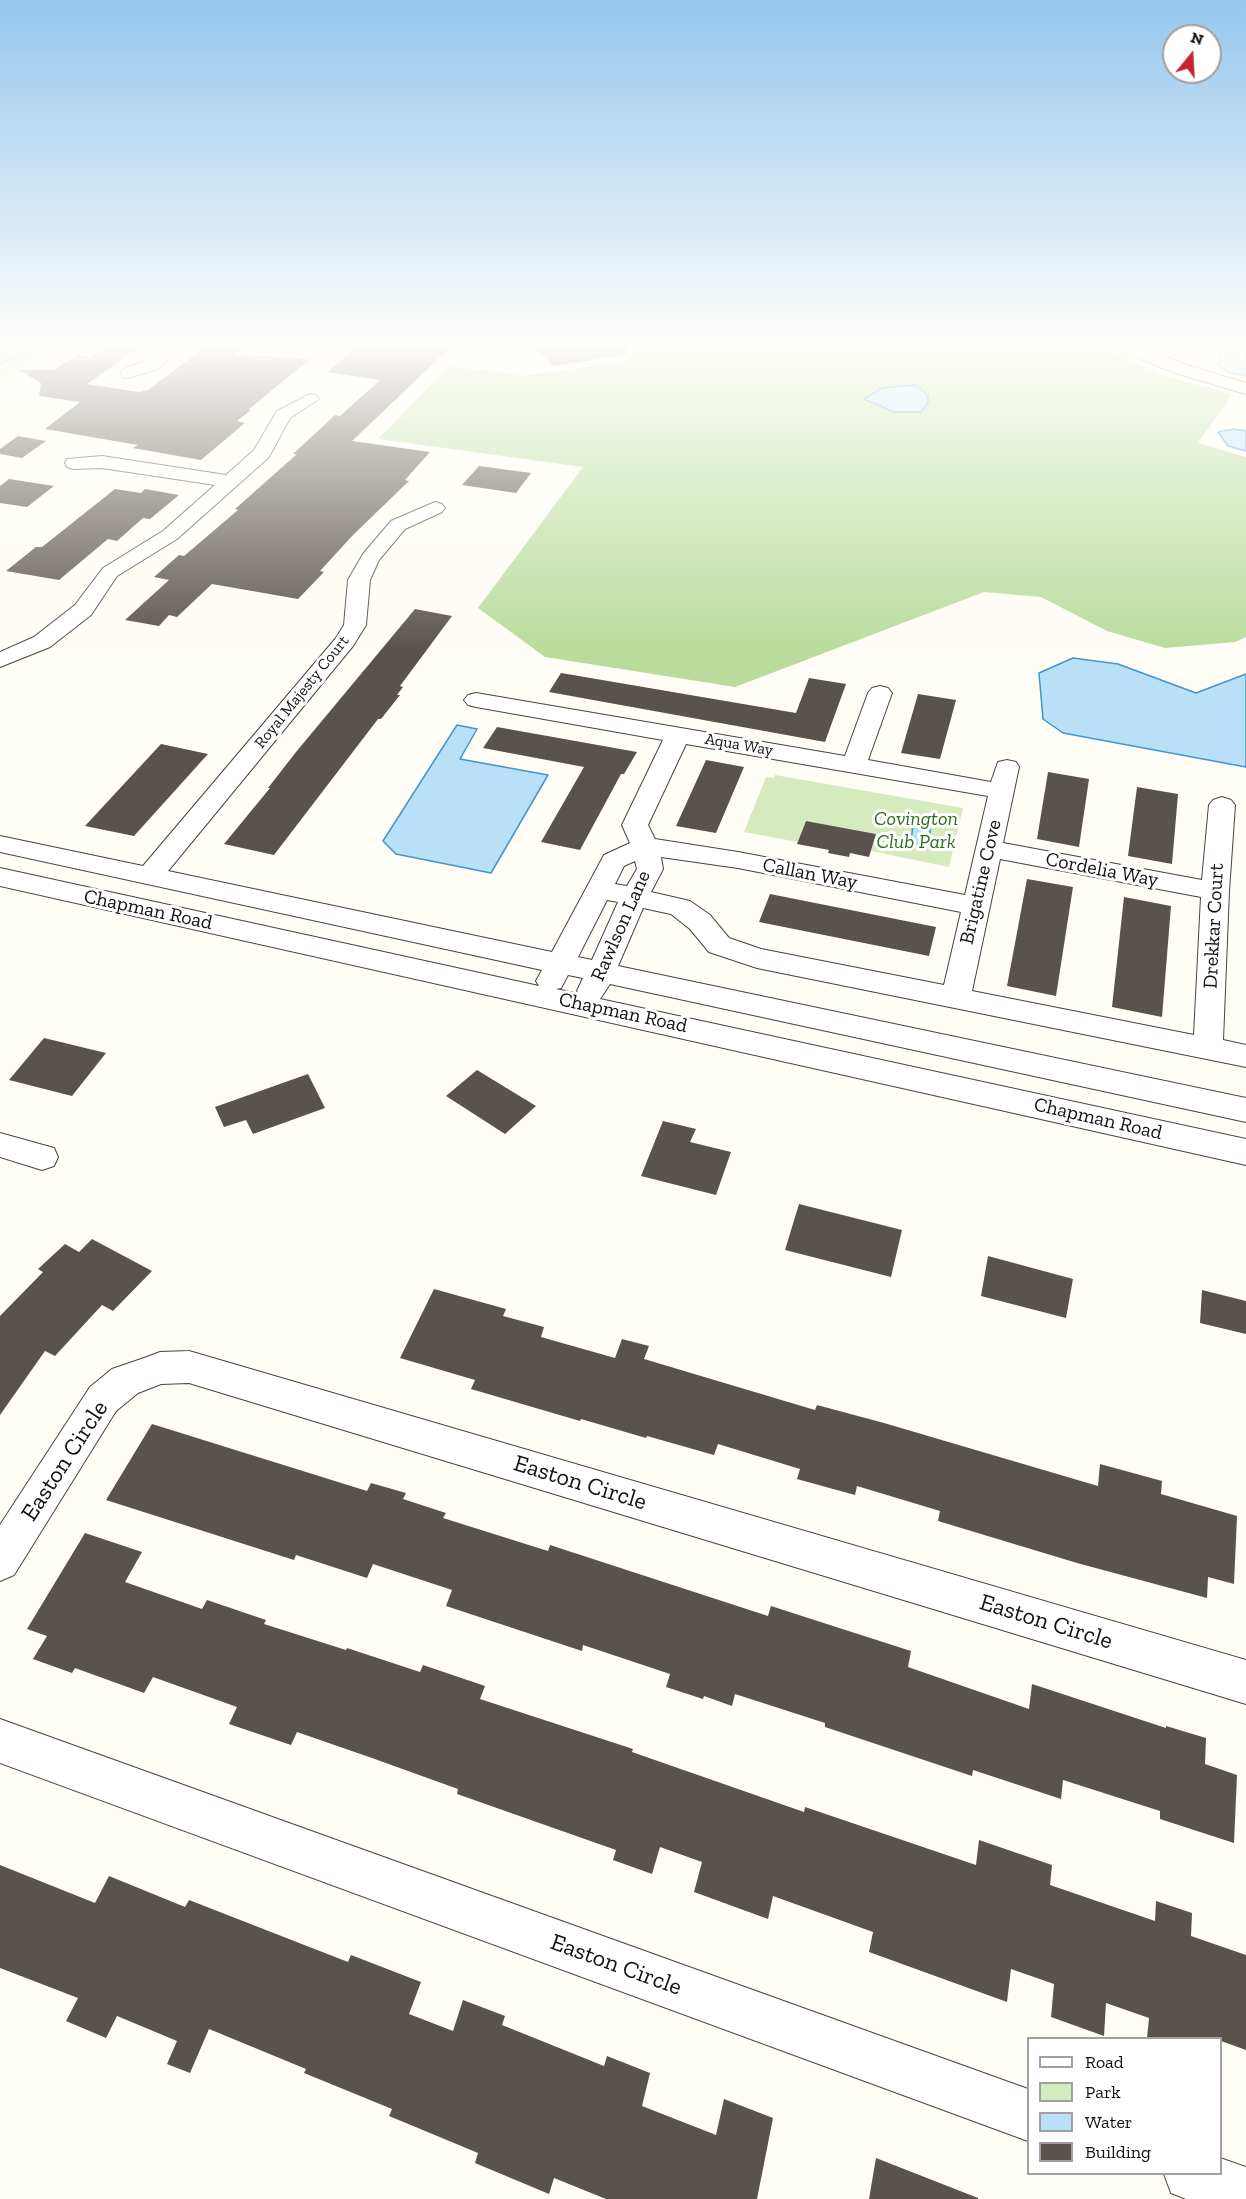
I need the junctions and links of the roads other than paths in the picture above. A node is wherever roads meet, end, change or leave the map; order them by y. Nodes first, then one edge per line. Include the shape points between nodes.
1 (266, 446) edge
2 (74, 463) dead end
3 (229, 481) junction
4 (435, 508) dead end
5 (0, 660) edge
6 (880, 693) dead end
7 (476, 700) dead end
8 (678, 734) junction
9 (854, 765) junction
10 (1004, 779) joint
11 (1222, 805) dead end
12 (0, 844) edge
13 (645, 846) junction
14 (988, 848) junction
15 (150, 876) junction
16 (0, 877) edge
17 (599, 889) junction
18 (1215, 891) junction
19 (635, 896) junction
20 (975, 906) junction
21 (559, 964) junction
22 (600, 974) junction
23 (544, 996) junction
24 (956, 997) junction
25 (586, 1005) junction
26 (1208, 1048) junction
27 (1246, 1056) edge
28 (1246, 1110) edge
29 (0, 1145) edge
30 (1246, 1152) edge
31 (42, 1157) dead end
32 (0, 1561) edge
33 (1246, 1682) edge
34 (0, 1741) edge
35 (1027, 2114) edge
36 (1193, 2175) edge
37 (1246, 2194) edge

1 - 3 street
2 - 3 street via 102,462
3 - 5 street via 170,535 110,572 83,610 65,625 42,642
4 - 15 street, Royal Majesty Court via 398,525 370,558 359,579 355,625 345,641
6 - 9 street
7 - 8 street, Aqua Way
8 - 9 street, Aqua Way
8 - 13 street, Rawlson Lane via 635,825
9 - 10 street, Aqua Way
10 - 14 street, Brigatine Cove
11 - 18 street, Drekkar Court
12 - 15 street, Chapman Road
13 - 17 street, Rawlson Lane via 613,861
13 - 19 street, Rawlson Lane via 650,869
13 - 20 street, Callan Way
14 - 18 street, Cordelia Way
14 - 20 street, Brigatine Cove
15 - 21 street, Chapman Road
16 - 23 street, Chapman Road
17 - 19 street
17 - 21 street, Rawlson Lane
18 - 26 street, Drekkar Court
19 - 22 street, Rawlson Lane
19 - 24 street via 680,907 700,922 719,945 758,958
20 - 24 street, Brigatine Cove
21 - 22 street, Chapman Road
21 - 23 street, Rawlson Lane
22 - 25 street, Rawlson Lane
22 - 28 street, Chapman Road
23 - 25 street, Chapman Road
24 - 26 street
25 - 30 street, Chapman Road
26 - 27 street
29 - 31 street
32 - 33 street, Easton Circle via 103,1399 125,1381 160,1368 189,1367
34 - 35 street, Easton Circle
36 - 37 street

